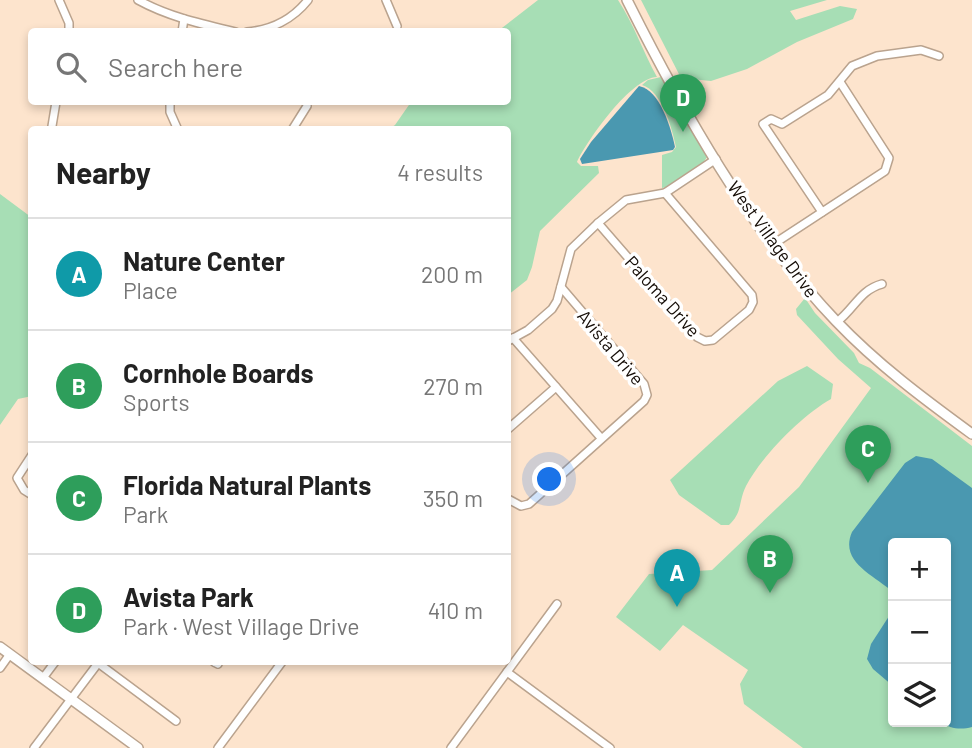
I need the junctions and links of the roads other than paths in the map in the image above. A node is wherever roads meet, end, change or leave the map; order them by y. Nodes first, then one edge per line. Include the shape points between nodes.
1 (59, 0) edge
2 (138, 0) edge
3 (308, 0) edge
4 (386, 0) edge
5 (626, 0) edge
6 (184, 19) junction
7 (397, 26) dead end
8 (69, 28) edge
9 (183, 28) edge
10 (220, 28) edge
11 (266, 28) edge
12 (939, 56) dead end
13 (840, 82) junction
14 (56, 105) edge
15 (170, 105) edge
16 (307, 106) dead end
17 (52, 126) dead end
18 (176, 126) edge
19 (294, 126) edge
20 (716, 159) junction
21 (665, 193) junction
22 (822, 212) junction
23 (598, 223) junction
24 (772, 244) junction
25 (882, 284) dead end
26 (561, 287) junction
27 (837, 322) junction
28 (511, 338) edge
29 (511, 340) edge
30 (556, 387) junction
31 (511, 426) edge
32 (972, 434) edge
33 (601, 438) junction
34 (28, 461) edge
35 (28, 492) edge
36 (511, 501) edge
37 (558, 604) dead end
38 (0, 647) edge
39 (10, 654) junction
40 (53, 665) edge
41 (97, 665) edge
42 (103, 665) edge
43 (280, 665) edge
44 (0, 668) edge
45 (507, 672) junction
46 (43, 678) junction
47 (70, 698) junction
48 (176, 721) dead end
49 (125, 744) edge
50 (34, 748) edge
51 (138, 748) edge
52 (218, 748) edge
53 (451, 748) edge
54 (610, 748) edge

1 - 8 street
2 - 6 street
3 - 11 street via 290,18
4 - 7 street
5 - 20 street, West Village Drive
6 - 9 street
6 - 10 street
12 - 13 street via 921,50 877,56 852,66
13 - 22 street via 889,158 885,171
13 - 22 street via 790,121 782,124 771,119 763,124
14 - 17 street
15 - 18 street
16 - 19 street
20 - 21 street, Avista Drive
20 - 24 street, West Village Drive
21 - 23 street, Avista Drive via 626,200
21 - 23 street, Paloma Drive via 752,295 749,310 713,340 697,337
22 - 24 street
23 - 26 street, Avista Drive via 571,249
24 - 27 street, West Village Drive
25 - 27 street via 868,288
26 - 28 street, Avista Drive via 552,309
26 - 33 street, Avista Drive via 644,384 644,401
27 - 32 street, West Village Drive via 907,386
29 - 30 street
30 - 31 street
30 - 33 street
33 - 36 street, Avista Drive via 529,504
34 - 35 street via 17,478
37 - 45 street
38 - 39 street
39 - 44 street
39 - 46 street
40 - 46 street
41 - 47 street
42 - 48 street
43 - 52 street
45 - 53 street
45 - 54 street
46 - 47 street
47 - 49 street
47 - 50 street
49 - 51 street

